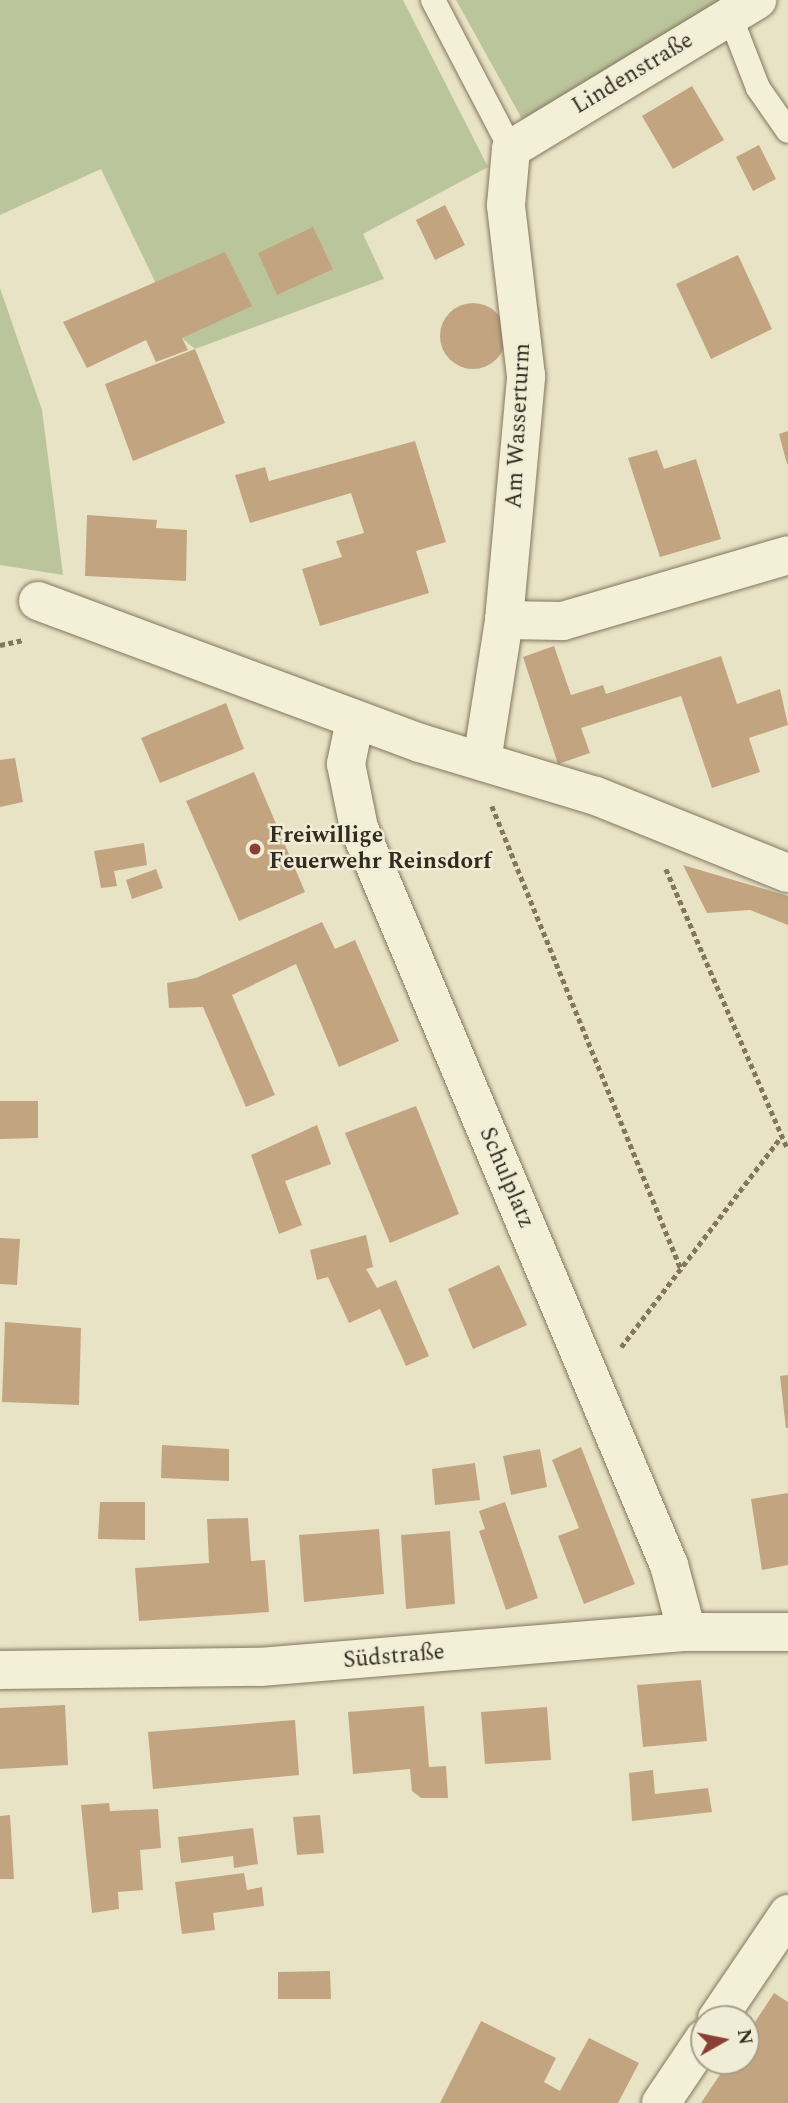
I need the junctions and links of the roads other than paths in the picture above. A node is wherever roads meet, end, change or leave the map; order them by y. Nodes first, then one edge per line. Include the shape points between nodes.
1 (433, 0) edge
2 (743, 8) edge
3 (788, 131) edge
4 (511, 149) junction
5 (788, 555) edge
6 (38, 601) dead end
7 (504, 620) junction
8 (355, 720) junction
9 (482, 761) junction
10 (788, 873) edge
11 (687, 1632) junction
12 (788, 1632) edge
13 (0, 1670) edge
14 (788, 1914) edge
15 (726, 2005) edge
16 (690, 2060) edge
17 (661, 2103) edge

1 - 4 lane
2 - 3 lane via 758,88
2 - 4 street, Lindenstraße
4 - 7 street, Am Wasserturm via 506,205 526,376
5 - 7 street via 563,621
6 - 8 street
7 - 9 street, Am Wasserturm
8 - 9 street
8 - 11 street, Schulplatz via 346,764 359,828 683,1599
9 - 10 street via 596,796
11 - 12 street, Südstraße
11 - 13 street, Südstraße via 272,1666
14 - 15 street
16 - 17 street

